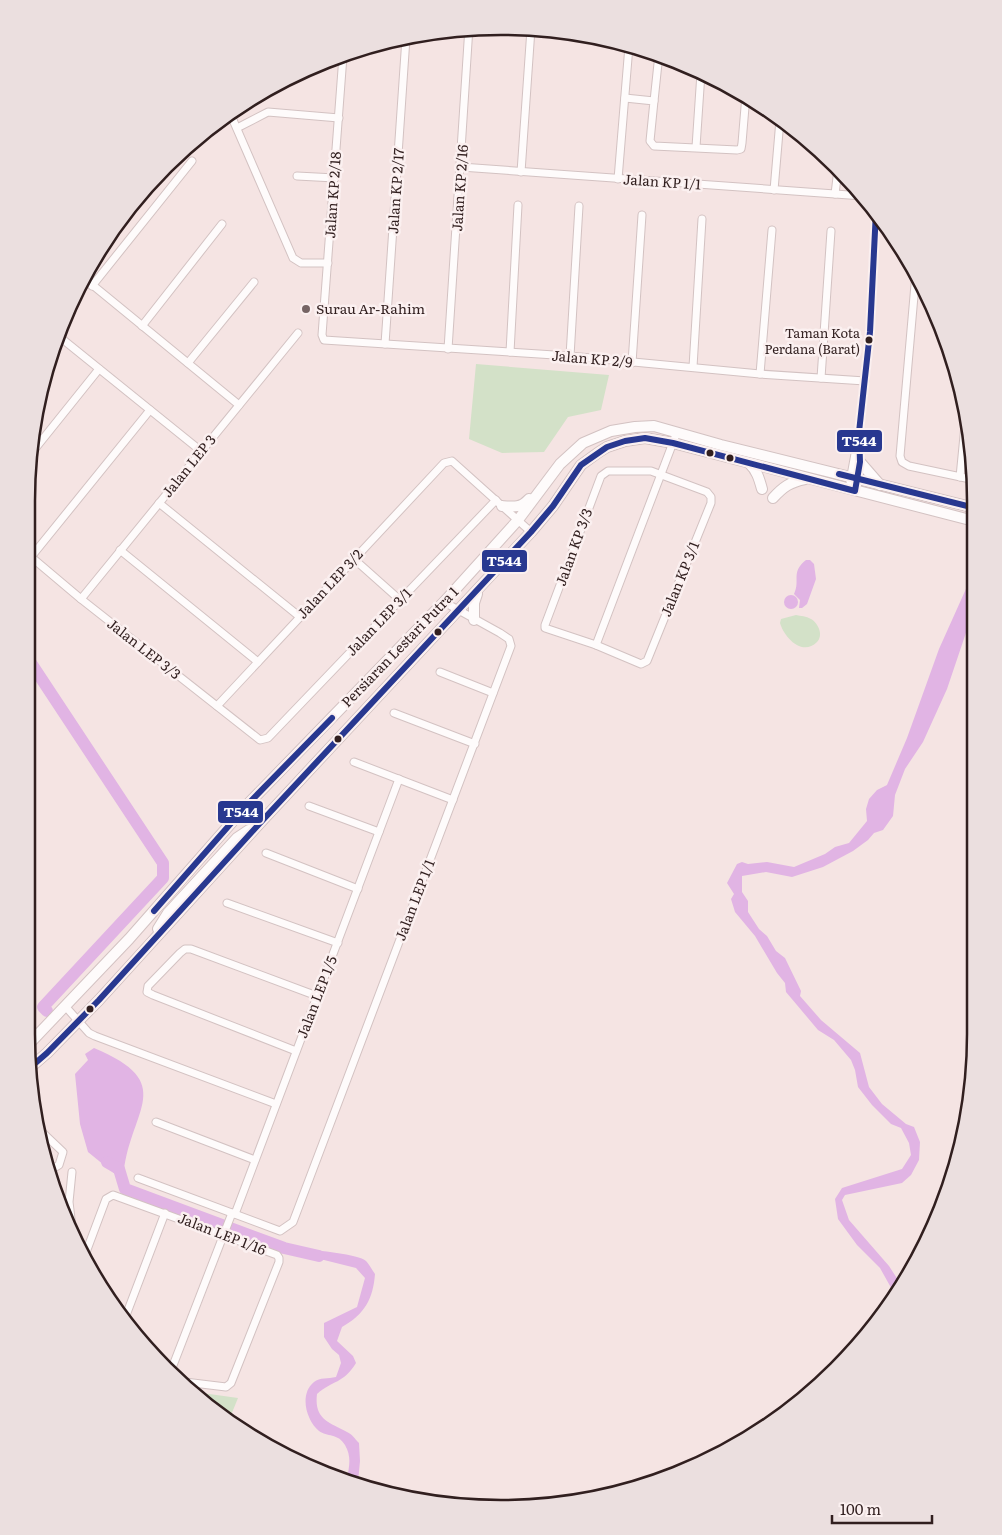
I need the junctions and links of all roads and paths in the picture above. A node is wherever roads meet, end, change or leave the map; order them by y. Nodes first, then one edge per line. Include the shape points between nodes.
1 (468, 36) edge
2 (530, 36) edge
3 (406, 45) edge
4 (628, 53) edge
5 (342, 63) edge
6 (658, 63) edge
7 (701, 80) edge
8 (625, 98) junction
9 (654, 101) junction
10 (745, 104) edge
11 (339, 118) junction
12 (233, 120) edge
13 (779, 127) edge
14 (237, 128) junction
15 (696, 147) junction
16 (192, 161) dead end
17 (461, 167) junction
18 (520, 172) junction
19 (297, 176) dead end
20 (335, 178) junction
21 (618, 178) junction
22 (837, 178) edge
23 (774, 190) junction
24 (835, 194) junction
25 (852, 195) edge
26 (518, 205) dead end
27 (579, 206) dead end
28 (642, 215) dead end
29 (702, 219) dead end
30 (875, 223) edge
31 (222, 224) dead end
32 (772, 230) dead end
33 (831, 231) dead end
34 (328, 263) junction
35 (254, 282) dead end
36 (89, 283) edge
37 (92, 286) junction
38 (915, 287) edge
39 (142, 326) junction
40 (298, 333) dead end
41 (322, 335) joint
42 (64, 340) edge
43 (385, 344) junction
44 (448, 349) junction
45 (510, 352) junction
46 (570, 356) junction
47 (188, 363) junction
48 (632, 363) junction
49 (693, 367) junction
50 (99, 369) junction
51 (760, 374) junction
52 (821, 378) junction
53 (864, 381) junction
54 (239, 405) junction
55 (150, 410) junction
56 (677, 432) junction
57 (859, 432) junction
58 (674, 443) junction
59 (963, 443) edge
60 (39, 444) edge
61 (201, 452) junction
62 (860, 462) junction
63 (749, 463) junction
64 (661, 474) junction
65 (960, 477) junction
66 (808, 478) junction
67 (854, 478) junction
68 (966, 478) edge
69 (880, 485) junction
70 (543, 487) junction
71 (762, 489) dead end
72 (852, 490) junction
73 (773, 498) dead end
74 (159, 503) junction
75 (499, 503) junction
76 (967, 506) edge
77 (967, 519) edge
78 (518, 520) junction
79 (531, 532) junction
80 (120, 550) junction
81 (35, 551) edge
82 (354, 559) junction
83 (35, 561) edge
84 (478, 590) junction
85 (81, 599) junction
86 (400, 600) junction
87 (444, 602) junction
88 (459, 612) junction
89 (300, 617) junction
90 (474, 620) junction
91 (596, 645) junction
92 (258, 662) junction
93 (440, 672) dead end
94 (494, 693) junction
95 (217, 706) junction
96 (394, 713) dead end
97 (260, 740) joint
98 (475, 744) junction
99 (354, 762) dead end
100 (400, 779) junction
101 (453, 800) junction
102 (309, 806) dead end
103 (379, 832) junction
104 (266, 853) dead end
105 (358, 889) junction
106 (227, 903) dead end
107 (338, 943) junction
108 (317, 996) junction
109 (65, 1006) junction
110 (77, 1021) junction
111 (35, 1037) edge
112 (296, 1051) junction
113 (36, 1063) edge
114 (276, 1104) junction
115 (156, 1122) dead end
116 (47, 1137) edge
117 (255, 1160) junction
118 (55, 1168) edge
119 (72, 1172) dead end
120 (138, 1178) dead end
121 (69, 1202) joint
122 (70, 1213) edge
123 (165, 1213) junction
124 (232, 1215) junction
125 (224, 1232) junction
126 (87, 1249) edge
127 (127, 1312) edge
128 (173, 1366) edge
129 (193, 1383) edge

1 - 17 street, Jalan KP 2/16
2 - 18 street
3 - 43 street, Jalan KP 2/17
4 - 8 street
5 - 11 street, Jalan KP 2/18
6 - 9 street
7 - 15 street
8 - 9 street
8 - 21 street
9 - 15 street via 650,141 654,146
10 - 15 street via 741,149
11 - 14 street via 268,112
11 - 20 street, Jalan KP 2/18
12 - 14 street
13 - 23 street
14 - 34 street via 293,258 301,263
16 - 37 street
17 - 18 street, Jalan KP 1/1
17 - 44 street, Jalan KP 2/16
18 - 21 street, Jalan KP 1/1
19 - 20 street
20 - 34 street, Jalan KP 2/18
21 - 23 street, Jalan KP 1/1
22 - 24 street
23 - 24 street, Jalan KP 1/1
24 - 25 street, Jalan KP 1/1
26 - 45 street
27 - 46 street
28 - 48 street
29 - 49 street
30 - 53 street
31 - 39 street
32 - 51 street
33 - 52 street
34 - 41 street, Jalan KP 2/18
35 - 47 street
36 - 37 street
37 - 39 street
38 - 65 street via 900,456 902,462 909,466
39 - 47 street
40 - 54 street, Jalan LEP 3
41 - 43 street, Jalan KP 2/9 via 324,340
42 - 50 street
43 - 44 street, Jalan KP 2/9
44 - 45 street, Jalan KP 2/9
45 - 46 street, Jalan KP 2/9
46 - 48 street, Jalan KP 2/9
47 - 54 street
48 - 49 street, Jalan KP 2/9
49 - 51 street, Jalan KP 2/9
50 - 55 street
50 - 60 street
51 - 52 street, Jalan KP 2/9
52 - 53 street, Jalan KP 2/9
53 - 57 street
54 - 61 street, Jalan LEP 3
55 - 61 street
55 - 81 street
56 - 58 street
56 - 67 street
56 - 70 street via 654,426 611,431 583,443 560,464
57 - 62 street
57 - 67 street
58 - 63 street, Persiaran Lestari Putra 1
58 - 64 street
58 - 79 street, Persiaran Lestari Putra 1 via 645,438 607,447 581,465
59 - 65 street
61 - 74 street, Jalan LEP 3
62 - 67 street
62 - 69 street
63 - 66 street, Persiaran Lestari Putra 1
63 - 71 street via 759,477
64 - 91 street
64 - 91 street, Jalan KP 3/3 via 650,470 608,471 600,476 545,625 545,628
64 - 91 street, Jalan KP 3/1 via 707,492 712,497 711,503 647,661 641,664
65 - 68 street
66 - 72 street, Persiaran Lestari Putra 1
66 - 73 street via 790,482
67 - 69 street
67 - 72 street
69 - 76 street
70 - 75 street via 522,506
70 - 78 street, Persiaran Lestari Putra 1
72 - 77 street, Persiaran Lestari Putra 1
74 - 80 street, Jalan LEP 3
74 - 89 street
75 - 78 street
75 - 82 street, Jalan LEP 3/2 via 452,461 444,463
75 - 86 street, Jalan LEP 3/1
78 - 79 street
78 - 87 street, Persiaran Lestari Putra 1
79 - 84 street, Persiaran Lestari Putra 1
80 - 85 street, Jalan LEP 3
80 - 92 street
82 - 86 street
82 - 89 street, Jalan LEP 3/2
83 - 85 street, Jalan LEP 3/3
84 - 88 street, Persiaran Lestari Putra 1
84 - 90 street
85 - 95 street, Jalan LEP 3/3
86 - 97 street, Jalan LEP 3/1 via 268,738
87 - 88 street, Jalan LEP 1/1
87 - 109 street, Persiaran Lestari Putra 1 via 247,805
88 - 90 street, Jalan LEP 1/1
88 - 110 street, Persiaran Lestari Putra 1 via 260,823 236,838 168,913 145,950
89 - 92 street, Jalan LEP 3/2
90 - 94 street, Jalan LEP 1/1 via 509,639 511,646
92 - 95 street, Jalan LEP 3/2
93 - 94 street
94 - 98 street, Jalan LEP 1/1
95 - 97 street, Jalan LEP 3/3
96 - 98 street
98 - 101 street, Jalan LEP 1/1
99 - 100 street
100 - 101 street
100 - 103 street, Jalan LEP 1/5
101 - 124 street, Jalan LEP 1/1 via 293,1222 280,1231
102 - 103 street
103 - 105 street, Jalan LEP 1/5
104 - 105 street
105 - 107 street, Jalan LEP 1/5
106 - 107 street
107 - 108 street, Jalan LEP 1/5
108 - 112 street, Jalan LEP 1/5
108 - 112 street via 191,949 185,949 148,986 147,992 153,995
109 - 110 street
109 - 111 street, Persiaran Lestari Putra 1
110 - 113 street
110 - 114 street via 95,1036
112 - 114 street, Jalan LEP 1/5
114 - 117 street, Jalan LEP 1/5
115 - 117 street
116 - 118 street via 63,1152 59,1166
117 - 124 street, Jalan LEP 1/5
119 - 121 street
120 - 124 street
121 - 122 street
123 - 125 street, Jalan LEP 1/16
123 - 126 street, Jalan LEP 1/16 via 113,1194 106,1199
123 - 127 street
124 - 125 street, Jalan LEP 1/5
125 - 128 street, Jalan LEP 1/5
125 - 129 street, Jalan LEP 1/16 via 276,1255 279,1262 231,1383 226,1387

